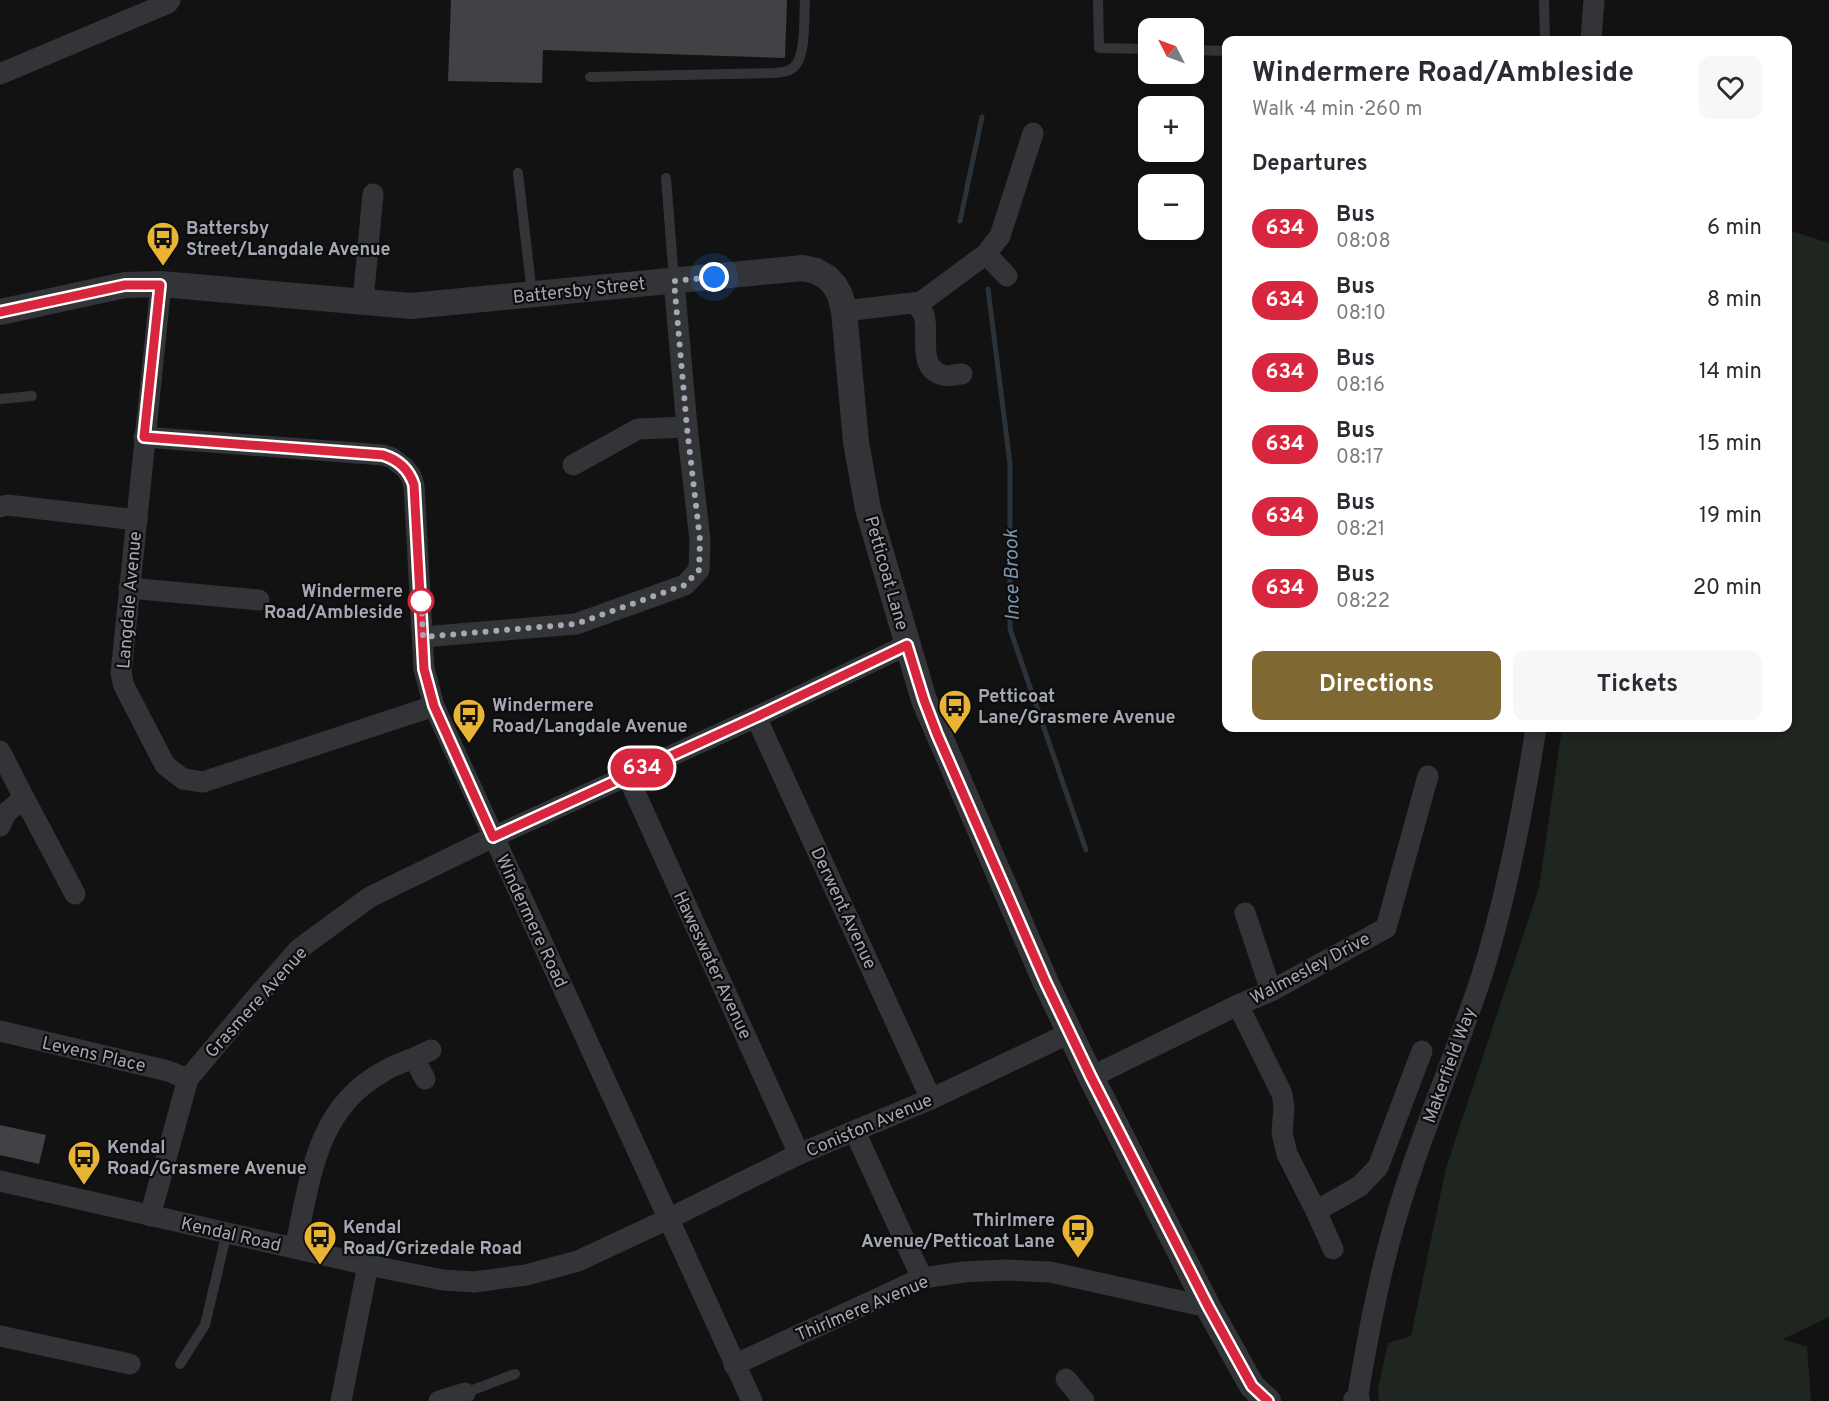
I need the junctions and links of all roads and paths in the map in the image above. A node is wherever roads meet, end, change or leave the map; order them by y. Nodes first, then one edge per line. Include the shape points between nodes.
1 (170, 0) edge
2 (805, 0) edge
3 (1098, 0) edge
4 (1544, 0) edge
5 (1594, 0) edge
6 (1545, 36) edge
7 (1591, 36) edge
8 (1138, 49) edge
9 (1204, 50) edge
10 (1222, 51) edge
11 (0, 74) edge
12 (591, 76) dead end
13 (1033, 133) dead end
14 (518, 173) dead end
15 (666, 178) dead end
16 (373, 194) dead end
17 (986, 254) junction
18 (1007, 276) dead end
19 (828, 278) joint
20 (674, 281) junction
21 (160, 285) junction
22 (532, 294) junction
23 (363, 301) junction
24 (915, 303) junction
25 (844, 311) junction
26 (0, 312) edge
27 (962, 374) dead end
28 (32, 396) dead end
29 (0, 399) edge
30 (687, 428) junction
31 (144, 437) junction
32 (573, 465) dead end
33 (0, 507) edge
34 (137, 520) junction
35 (129, 588) junction
36 (259, 600) dead end
37 (423, 637) junction
38 (907, 645) junction
39 (434, 706) junction
40 (756, 717) junction
41 (1535, 732) edge
42 (0, 751) edge
43 (627, 776) junction
44 (1428, 776) dead end
45 (24, 798) junction
46 (0, 826) edge
47 (493, 837) junction
48 (75, 894) dead end
49 (1245, 913) dead end
50 (1271, 992) junction
51 (1238, 1005) junction
52 (0, 1031) edge
53 (1070, 1033) junction
54 (1422, 1051) dead end
55 (1091, 1077) junction
56 (188, 1079) junction
57 (425, 1079) dead end
58 (932, 1099) junction
59 (855, 1132) junction
60 (800, 1154) junction
61 (0, 1181) edge
62 (1316, 1211) junction
63 (150, 1216) junction
64 (668, 1219) junction
65 (227, 1232) junction
66 (295, 1248) junction
67 (1333, 1249) dead end
68 (368, 1265) junction
69 (922, 1278) junction
70 (1208, 1306) junction
71 (0, 1336) edge
72 (130, 1364) dead end
73 (180, 1364) dead end
74 (734, 1365) junction
75 (515, 1374) dead end
76 (1066, 1379) dead end
77 (465, 1393) joint
78 (341, 1401) edge
79 (439, 1401) edge
80 (752, 1401) edge
81 (1084, 1401) edge
82 (1268, 1401) edge
83 (1357, 1401) edge

1 - 11 street
2 - 12 lane via 801,58 787,71
3 - 8 lane via 1099,48
4 - 6 lane
5 - 7 street
9 - 10 lane
13 - 17 street via 1000,236
14 - 22 lane
15 - 20 lane
16 - 23 street
17 - 18 street
17 - 24 street
19 - 20 street, Battersby Street via 803,268
19 - 25 street, Petticoat Lane
20 - 22 street, Battersby Street
20 - 30 street
21 - 23 street, Battersby Street
21 - 26 street, Battersby Street via 125,285
21 - 31 street, Langdale Avenue
22 - 23 street, Battersby Street via 411,306
24 - 25 street
24 - 27 street via 923,313 926,359 931,369 943,376
25 - 38 street, Petticoat Lane via 856,442 868,508
28 - 29 lane
30 - 32 street via 638,429
30 - 37 street via 700,540 699,570 685,585 576,624
31 - 34 street, Langdale Avenue
31 - 37 street, Windermere Road via 383,455 399,462 414,485
33 - 34 street
34 - 35 street, Langdale Avenue
35 - 36 street
35 - 39 street, Langdale Avenue via 121,660 124,686 165,765 183,779 203,782
37 - 39 street, Windermere Road via 424,669
38 - 40 street, Grasmere Avenue
38 - 53 street, Petticoat Lane via 944,750
39 - 47 street, Windermere Road
40 - 43 street, Grasmere Avenue
40 - 58 street, Derwent Avenue
41 - 83 street, Makerfield Way via 1503,902 1391,1235 1375,1298
42 - 45 street
43 - 47 street, Grasmere Avenue
43 - 60 street, Haweswater Avenue
44 - 50 street, Walmesley Drive via 1386,928
45 - 46 street via 6,813
45 - 48 street
47 - 56 street, Grasmere Avenue via 370,897 299,949
47 - 64 street, Windermere Road
49 - 50 street
50 - 51 street, Walmesley Drive
51 - 55 street, Walmesley Drive
51 - 62 street via 1282,1094 1282,1133 1287,1154
52 - 56 street, Levens Place
53 - 55 street, Petticoat Lane
53 - 58 street, Coniston Avenue
54 - 62 street via 1378,1167 1360,1186
55 - 70 street, Petticoat Lane
56 - 63 street, Grasmere Avenue
57 - 66 street via 423,1054 381,1072 343,1103 317,1150
58 - 59 street, Coniston Avenue
59 - 60 street, Coniston Avenue
59 - 69 street
60 - 64 street, Coniston Avenue
61 - 63 street, Kendal Road
62 - 67 street
63 - 65 street, Kendal Road
64 - 68 street, Kendal Road via 578,1261 526,1275 464,1282
64 - 74 street, Windermere Road
65 - 66 street, Kendal Road
65 - 73 lane via 205,1325
66 - 68 street, Kendal Road
68 - 78 street
69 - 70 street, Thirlmere Avenue via 984,1271 1050,1272
69 - 74 street, Thirlmere Avenue
70 - 82 street, Petticoat Lane via 1252,1386
71 - 72 street
74 - 80 street, Windermere Road
75 - 77 lane
76 - 81 street
77 - 79 street

